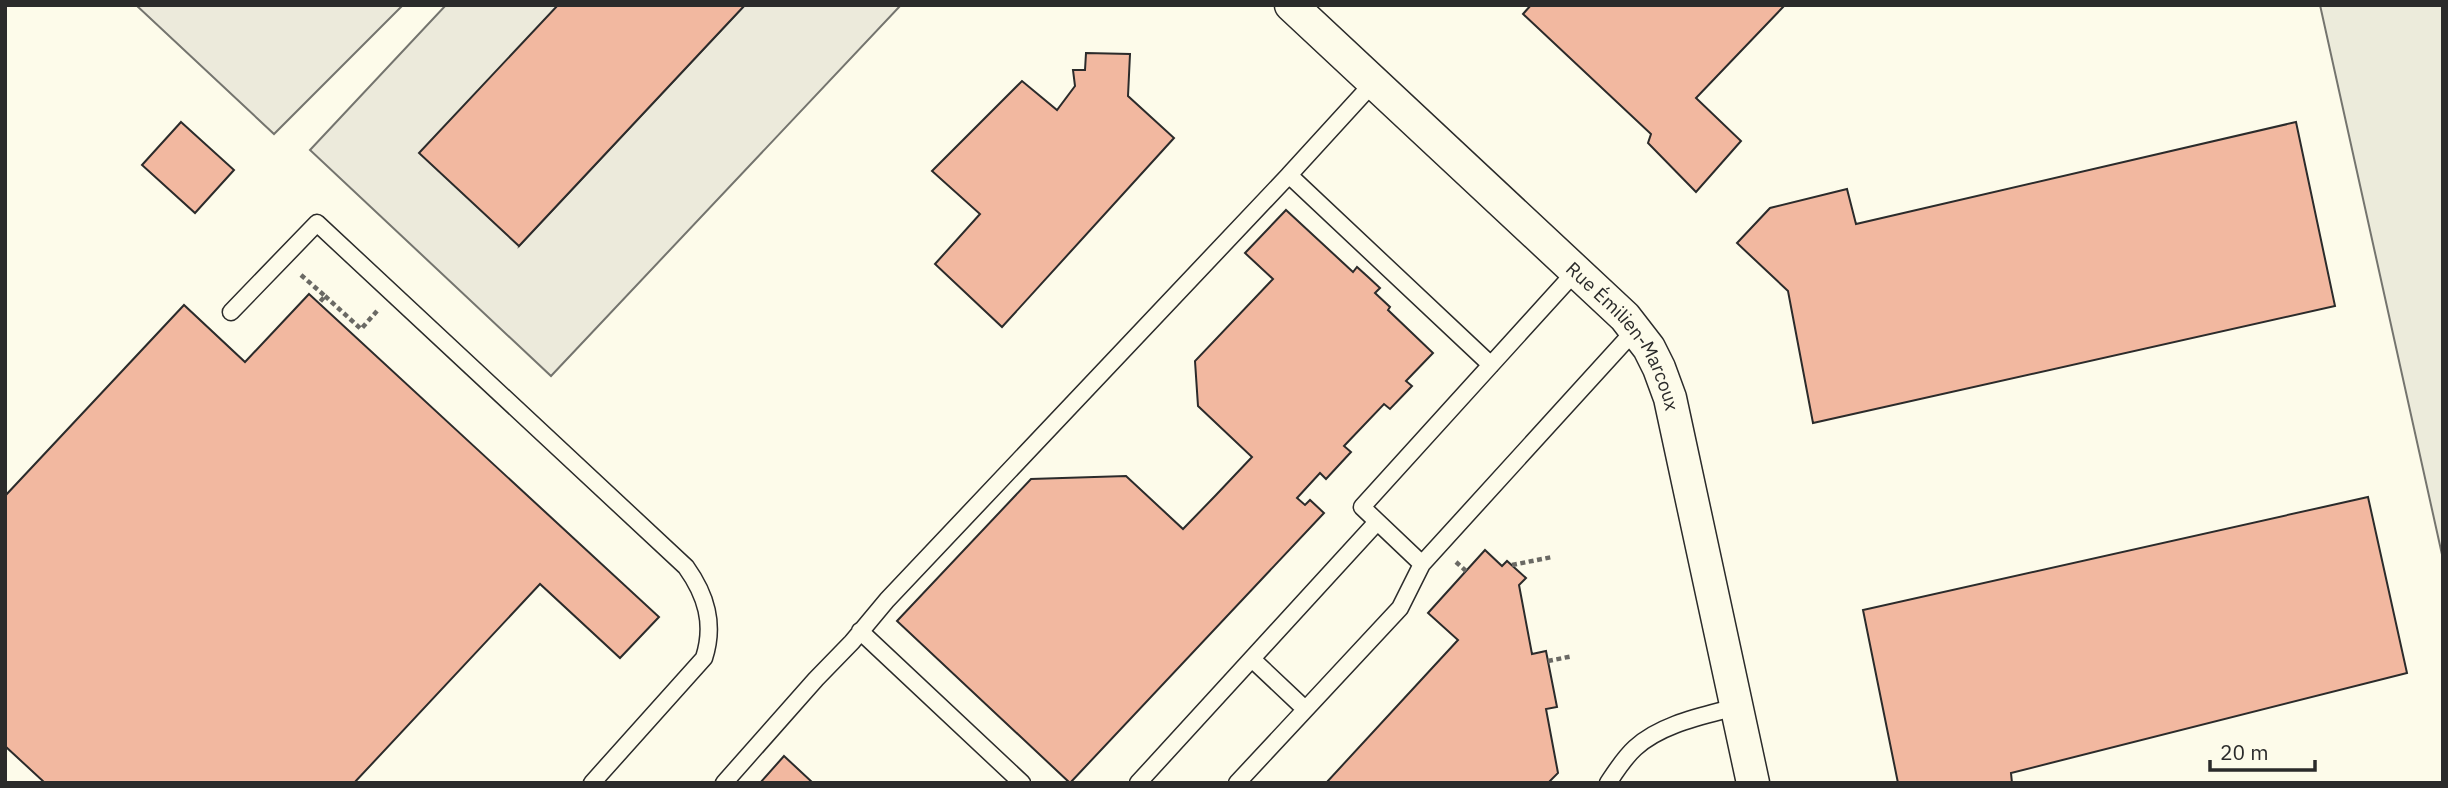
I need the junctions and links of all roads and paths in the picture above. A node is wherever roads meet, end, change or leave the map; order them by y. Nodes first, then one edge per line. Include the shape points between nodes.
1 (1291, 5) edge
2 (1374, 82) junction
3 (1289, 175) junction
4 (1577, 270) junction
5 (298, 273) dead end
6 (325, 296) junction
7 (319, 303) dead end
8 (231, 312) dead end
9 (361, 329) dead end
10 (1635, 330) junction
11 (1491, 365) junction
12 (1377, 522) junction
13 (1552, 557) dead end
14 (1422, 564) junction
15 (1512, 565) dead end
16 (860, 631) junction
17 (1573, 656) dead end
18 (1252, 659) junction
19 (1548, 660) dead end
20 (1736, 707) junction
21 (1305, 709) junction
22 (592, 783) edge
23 (724, 783) edge
24 (1022, 783) edge
25 (1138, 783) edge
26 (1237, 783) edge
27 (1608, 783) edge
28 (1753, 783) edge

1 - 2 street, Rue Émilien-Marcoux
2 - 3 lane
2 - 4 street, Rue Émilien-Marcoux
3 - 11 lane
3 - 16 lane
4 - 10 street, Rue Émilien-Marcoux
4 - 11 lane
5 - 6 path
6 - 7 path
6 - 9 path
8 - 22 lane via 317,223 685,567 708,611 704,658
10 - 14 lane
10 - 20 street, Rue Émilien-Marcoux via 1649,348 1670,398
11 - 12 lane via 1362,506
12 - 14 lane
12 - 18 lane
13 - 15 path
14 - 21 lane via 1400,608
16 - 23 lane
16 - 24 lane
17 - 19 path
18 - 21 lane
18 - 25 lane
20 - 27 lane via 1649,737 1634,748
20 - 28 street, Rue Émilien-Marcoux
21 - 26 lane

